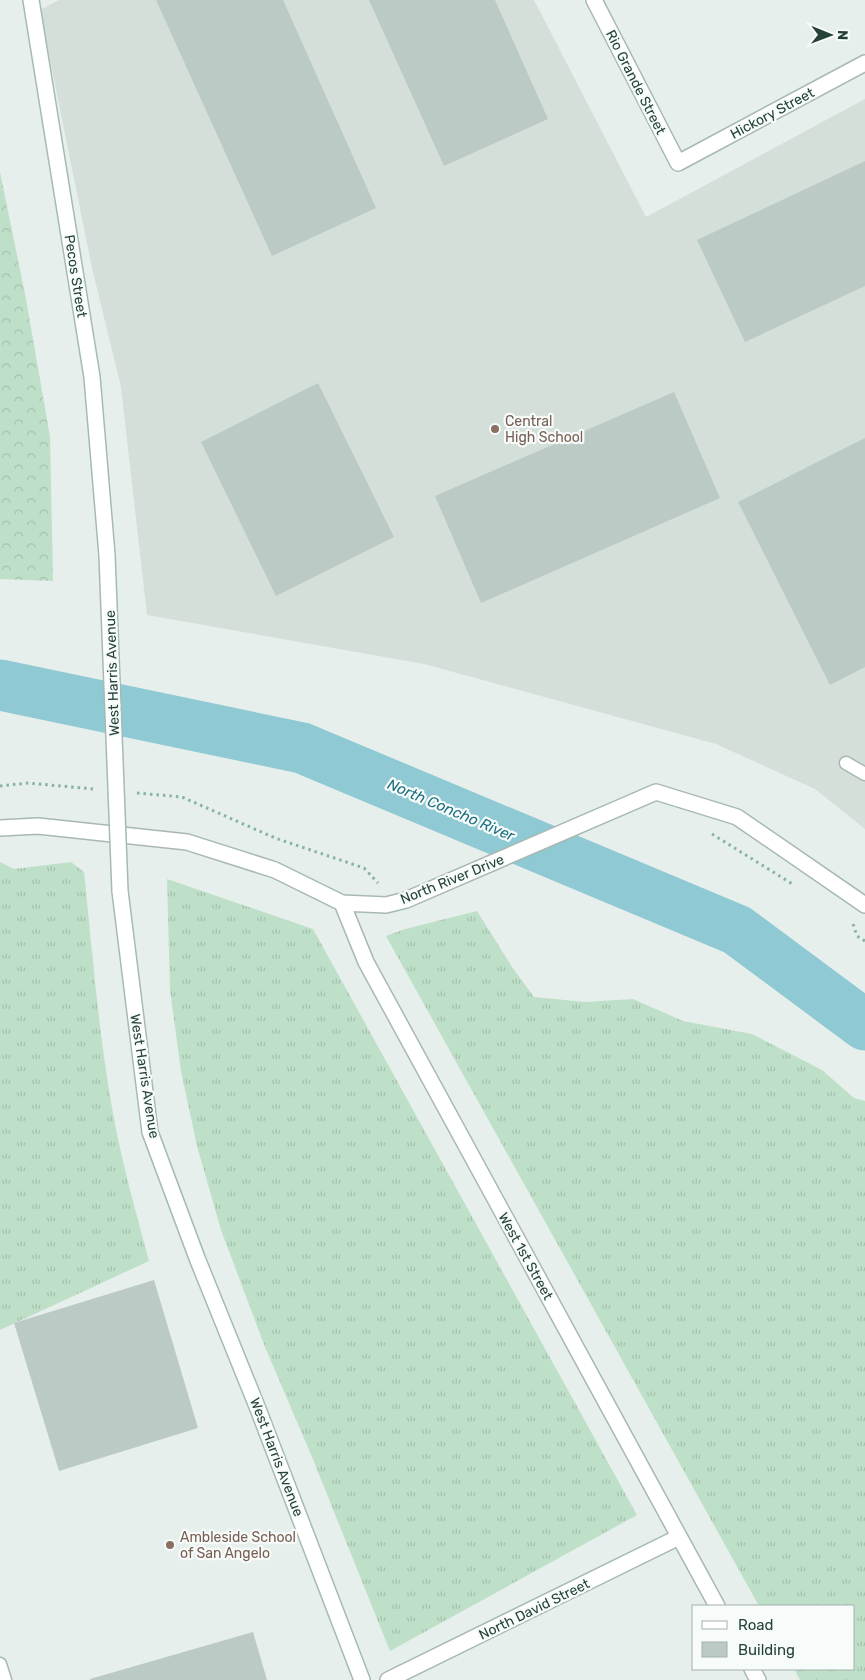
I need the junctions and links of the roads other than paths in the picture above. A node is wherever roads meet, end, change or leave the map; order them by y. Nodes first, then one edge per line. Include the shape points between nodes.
1 (32, 0) edge
2 (594, 0) edge
3 (865, 63) edge
4 (678, 163) joint
5 (108, 554) joint
6 (846, 763) dead end
7 (865, 774) edge
8 (0, 828) edge
9 (342, 903) junction
10 (865, 905) edge
11 (679, 1538) junction
12 (716, 1605) edge
13 (0, 1664) edge
14 (6, 1680) edge
15 (362, 1680) edge
16 (388, 1680) edge

1 - 5 street, Pecos Street via 92,377
2 - 4 street, Rio Grande Street
3 - 4 street, Hickory Street
5 - 15 street, West Harris Avenue, bridge via 120,891 150,1132
6 - 7 lane
8 - 9 street, North River Drive via 38,826 187,842 275,870
9 - 10 street, North River Drive via 386,905 406,900 656,792 737,817
9 - 11 street, West 1st Street via 366,962
11 - 12 street, West 1st Street
11 - 16 street, North David Street
13 - 14 lane

